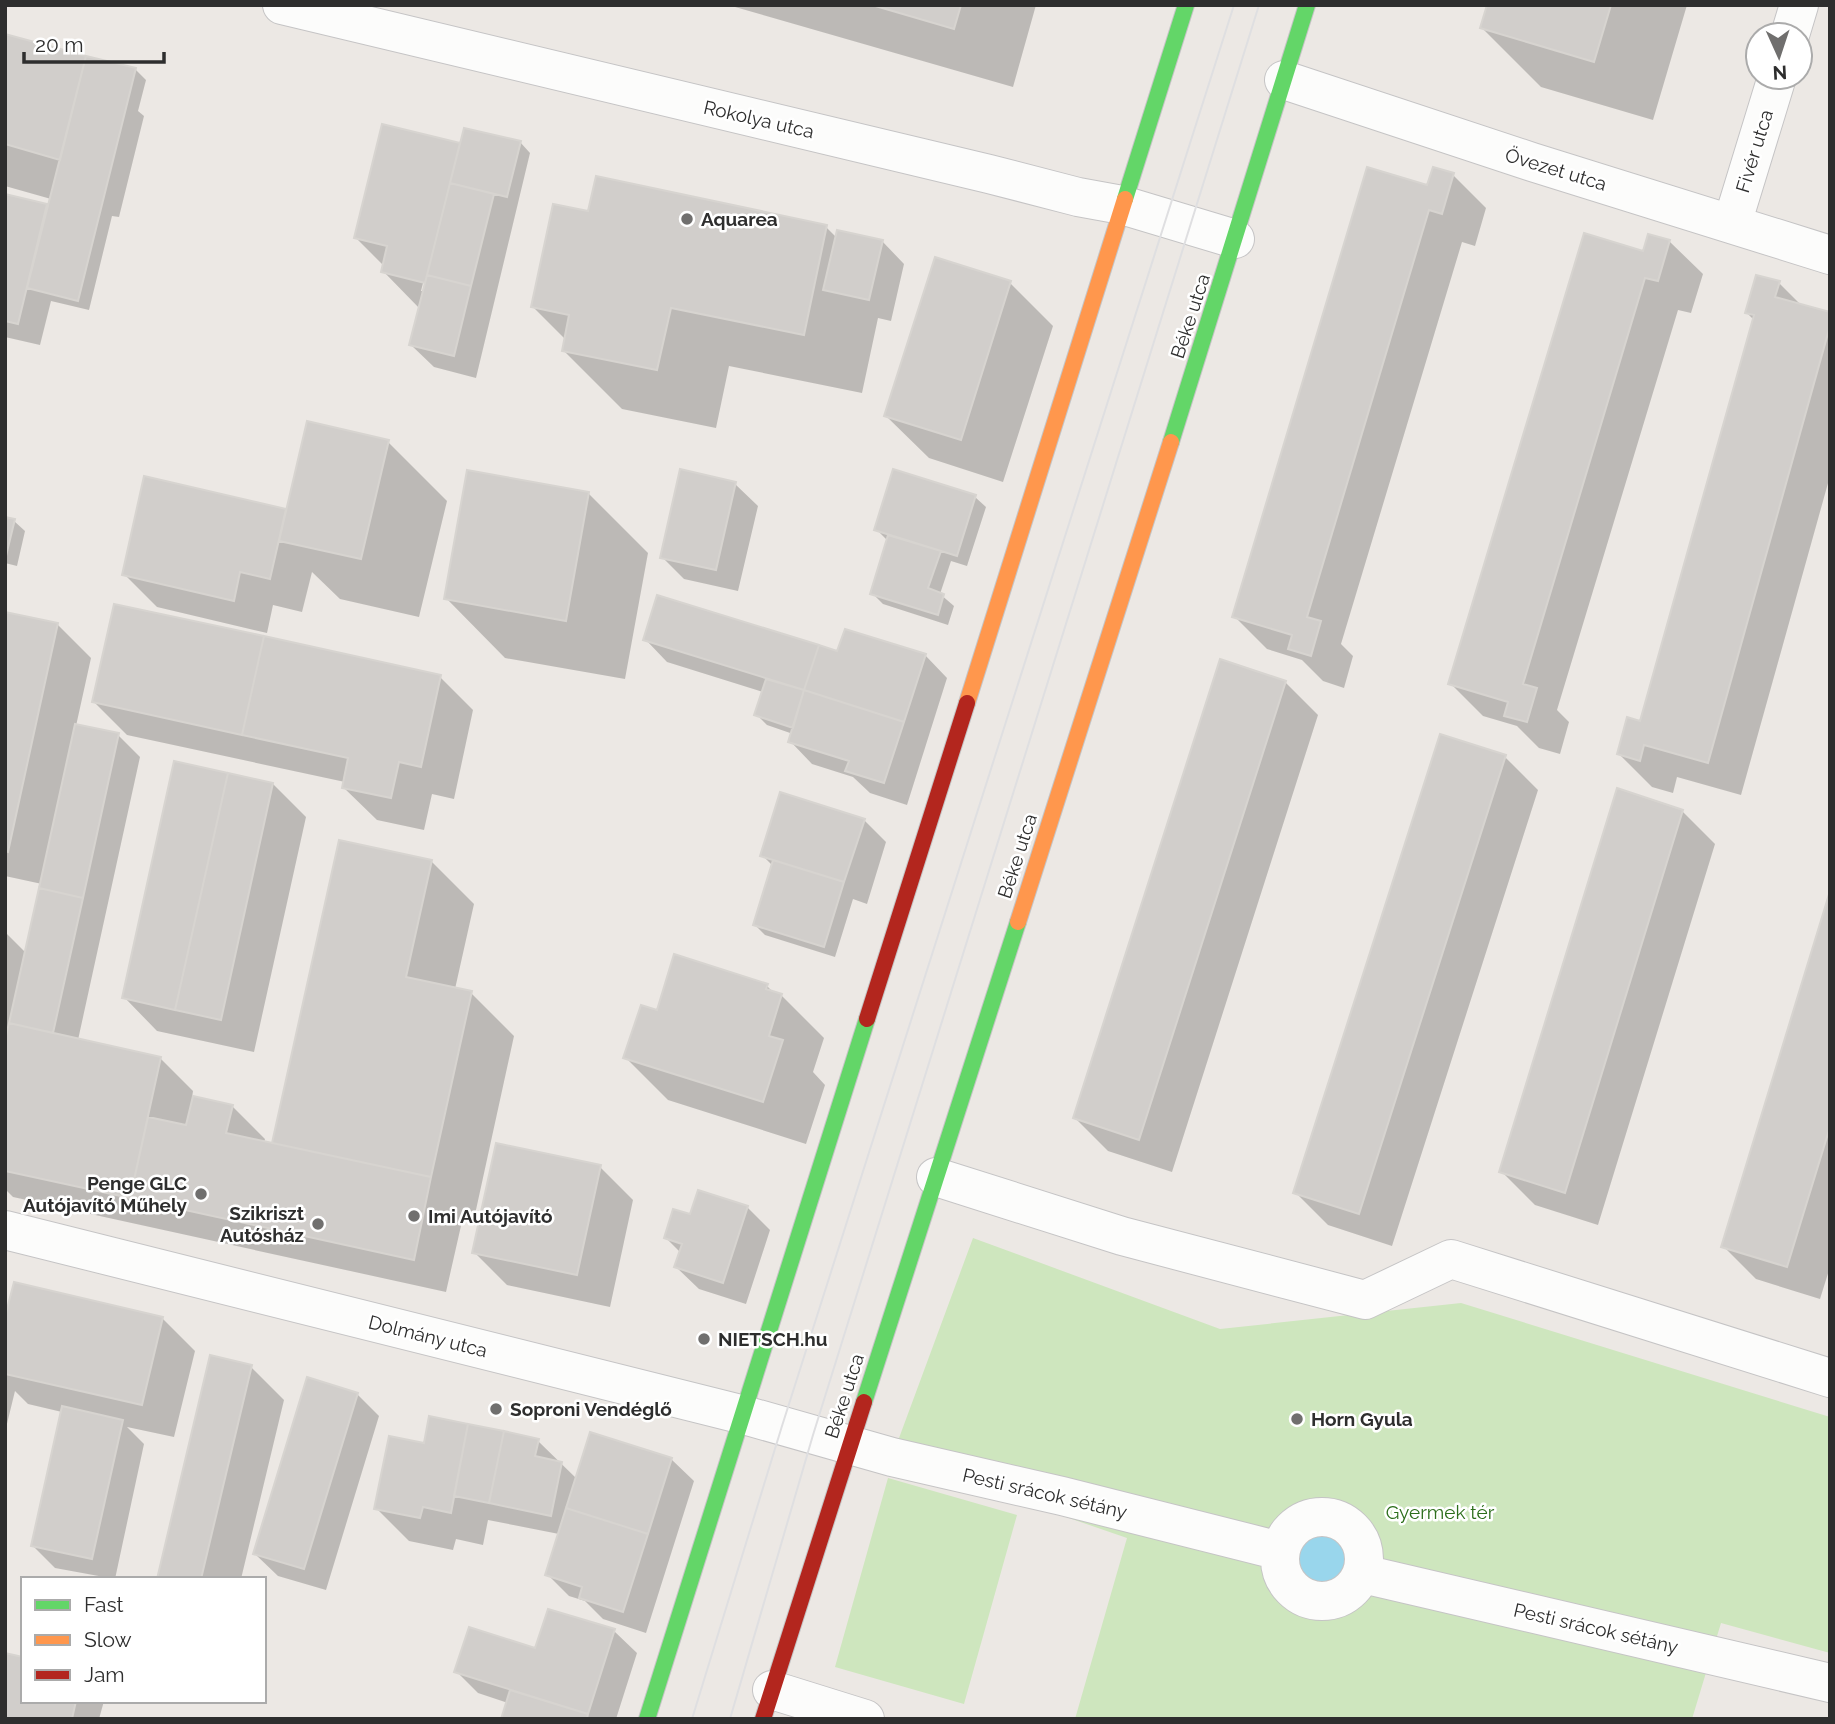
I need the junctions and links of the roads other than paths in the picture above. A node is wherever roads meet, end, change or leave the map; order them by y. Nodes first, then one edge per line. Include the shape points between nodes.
1 (282, 5) edge
2 (1186, 5) edge
3 (1307, 5) edge
4 (1284, 80) junction
5 (1773, 91) edge
6 (1122, 205) junction
7 (1732, 224) junction
8 (1235, 239) junction
9 (1830, 255) edge
10 (936, 1177) junction
11 (5, 1230) edge
12 (1830, 1378) edge
13 (744, 1415) junction
14 (851, 1445) junction
15 (1280, 1551) junction
16 (1363, 1574) junction
17 (1830, 1683) edge
18 (768, 1704) edge
19 (646, 1719) edge
20 (865, 1719) edge

1 - 6 street, Rokolya utca
2 - 6 main road
3 - 4 main road, Béke utca
4 - 7 street, Övezet utca
4 - 8 main road, Béke utca
5 - 7 street, Fivér utca
6 - 8 street, Rokolya utca
6 - 13 main road
7 - 9 street, Övezet utca
8 - 10 main road, Béke utca
10 - 12 street via 1122,1236 1365,1300 1451,1259
10 - 14 main road, Béke utca
11 - 13 street, Dolmány utca
13 - 14 street, Dolmány utca
13 - 19 main road
14 - 15 street, Pesti srácok sétány
14 - 18 main road, Béke utca
15 - 16 street via 1282,1575 1294,1592 1317,1602 1339,1598
15 - 16 street via 1285,1536 1296,1525 1328,1516 1342,1521 1358,1536 1364,1549
16 - 17 street, Pesti srácok sétány
18 - 20 street

